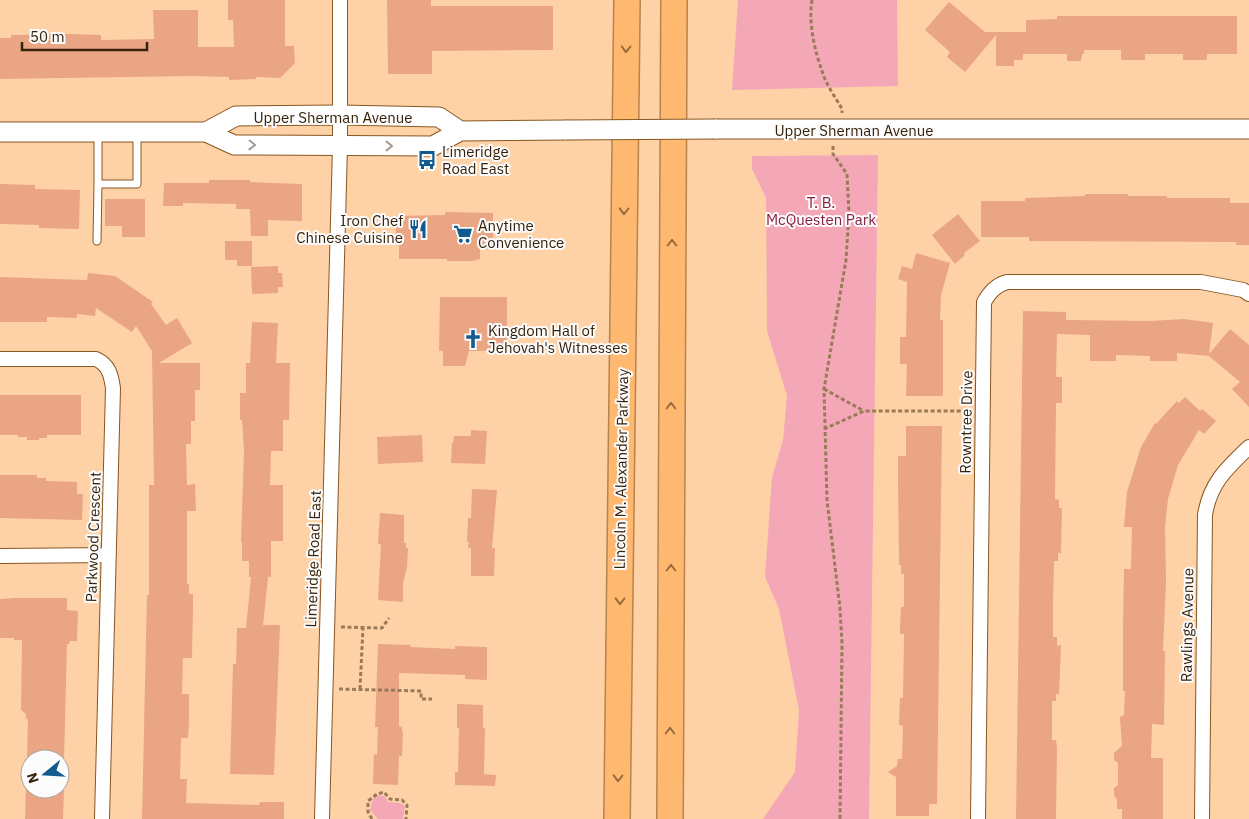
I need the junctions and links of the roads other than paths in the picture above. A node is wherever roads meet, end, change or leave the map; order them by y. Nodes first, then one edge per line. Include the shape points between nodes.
1 (340, 0) edge
2 (627, 0) edge
3 (674, 0) edge
4 (340, 115) junction
5 (1249, 129) edge
6 (460, 131) junction
7 (0, 132) edge
8 (98, 132) junction
9 (137, 132) junction
10 (206, 132) junction
11 (340, 146) junction
12 (98, 184) junction
13 (97, 241) dead end
14 (1249, 294) edge
15 (0, 359) edge
16 (1249, 447) edge
17 (109, 555) junction
18 (0, 556) edge
19 (102, 819) edge
20 (322, 819) edge
21 (617, 819) edge
22 (670, 819) edge
23 (978, 819) edge
24 (1202, 819) edge

1 - 4 street, Limeridge Road East
2 -> 21 highway, Lincoln M. Alexander Parkway
22 -> 3 highway
4 - 6 main road, Upper Sherman Avenue via 439,118
4 - 10 main road, Upper Sherman Avenue via 236,116
4 - 11 street, Limeridge Road East
5 - 6 main road, Upper Sherman Avenue, bridge
11 -> 6 main road, Upper Sherman Avenue via 433,146
7 - 8 main road, Upper Sherman Avenue
8 - 9 main road, Upper Sherman Avenue
8 - 12 lane
9 - 10 main road, Upper Sherman Avenue
9 - 12 lane via 136,184
10 -> 11 main road, Upper Sherman Avenue via 234,145
11 - 20 street, Limeridge Road East
12 - 13 lane
14 - 23 street, Rowntree Drive via 1201,282 1007,282 989,292 983,308
15 - 17 street, Parkwood Crescent via 96,359 111,375
16 - 24 street, Rawlings Avenue via 1218,479 1205,514
17 - 18 street
17 - 19 street, Parkwood Crescent

